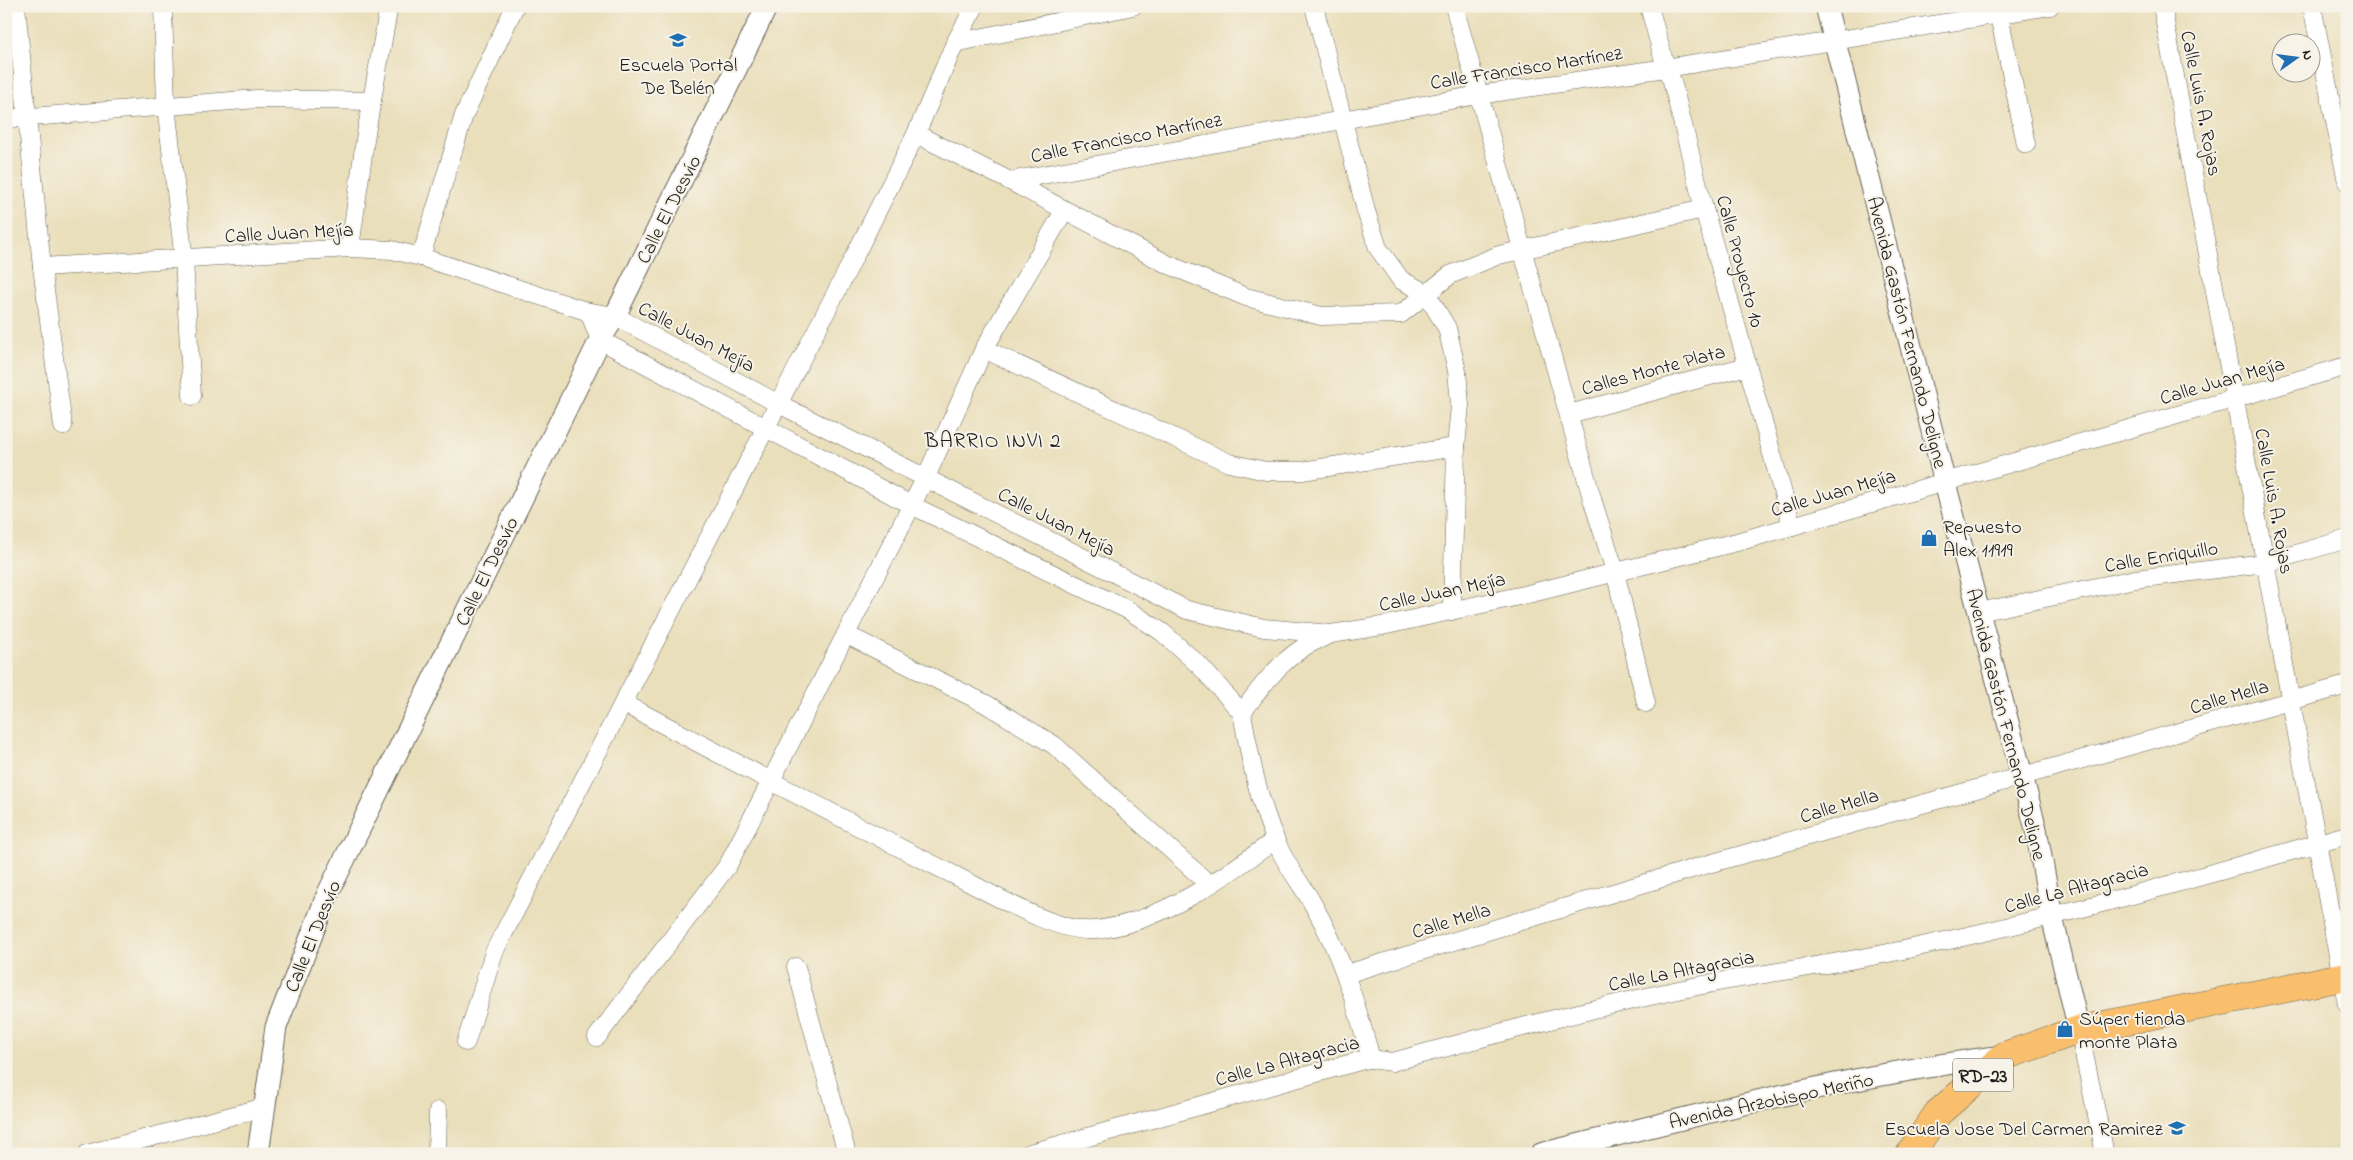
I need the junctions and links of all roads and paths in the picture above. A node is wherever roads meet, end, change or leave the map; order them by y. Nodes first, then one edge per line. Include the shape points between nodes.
1 (16, 6) edge
2 (163, 6) edge
3 (390, 6) edge
4 (515, 6) edge
5 (767, 6) edge
6 (975, 6) edge
7 (1133, 6) edge
8 (1314, 6) edge
9 (1454, 6) edge
10 (1649, 6) edge
11 (1826, 6) edge
12 (2050, 6) edge
13 (2162, 6) edge
14 (2312, 6) edge
15 (1998, 11) edge
16 (1835, 39) junction
17 (955, 43) junction
18 (1666, 68) junction
19 (1478, 95) junction
20 (372, 100) junction
21 (166, 106) junction
22 (28, 116) junction
23 (1343, 118) junction
24 (6, 119) edge
25 (916, 134) junction
26 (2026, 144) dead end
27 (1010, 181) junction
28 (2347, 182) edge
29 (1704, 209) junction
30 (1064, 211) junction
31 (350, 248) junction
32 (1522, 248) junction
33 (421, 257) junction
34 (184, 260) junction
35 (42, 267) junction
36 (1426, 293) junction
37 (588, 312) junction
38 (615, 316) junction
39 (600, 340) junction
40 (984, 349) junction
41 (1747, 366) junction
42 (2347, 366) edge
43 (192, 396) dead end
44 (2235, 398) junction
45 (777, 403) junction
46 (1569, 414) junction
47 (63, 426) dead end
48 (764, 429) junction
49 (1456, 447) junction
50 (926, 477) junction
51 (1945, 483) junction
52 (911, 505) junction
53 (1792, 526) junction
54 (2347, 539) edge
55 (2265, 563) junction
56 (1615, 571) junction
57 (1452, 611) junction
58 (1979, 612) junction
59 (1331, 634) junction
60 (847, 635) junction
61 (2347, 685) edge
62 (2291, 700) junction
63 (623, 703) junction
64 (1646, 703) dead end
65 (1242, 713) junction
66 (2021, 776) junction
67 (771, 781) junction
68 (2347, 835) edge
69 (1275, 840) junction
70 (2319, 843) junction
71 (1209, 884) junction
72 (2052, 917) junction
73 (796, 967) dead end
74 (1346, 974) junction
75 (2345, 977) edge
76 (2347, 1004) edge
77 (2079, 1030) junction
78 (597, 1037) dead end
79 (466, 1042) dead end
80 (2004, 1056) junction
81 (1371, 1059) junction
82 (265, 1107) junction
83 (438, 1110) dead end
84 (86, 1154) edge
85 (258, 1154) edge
86 (437, 1154) edge
87 (847, 1154) edge
88 (1027, 1154) edge
89 (1541, 1154) edge
90 (1910, 1154) edge
91 (2105, 1154) edge

1 - 22 street
2 - 21 street
3 - 20 street
4 - 33 street via 464,115
5 - 38 street, Calle El Desvío
6 - 17 street
7 - 17 street
8 - 23 street
9 - 19 street
10 - 18 street, Calle Proyecto 10
11 - 16 street, Avenida Gastón Fernando Deligne
12 - 15 street, Calle Francisco Martínez
13 - 44 street, Calle Luis A. Rojas
14 - 28 street
15 - 16 street, Calle Francisco Martínez
15 - 26 street
16 - 18 street, Calle Francisco Martínez
16 - 51 street, Avenida Gastón Fernando Deligne
17 - 25 street
18 - 19 street, Calle Francisco Martínez
18 - 29 street, Calle Proyecto 10
19 - 23 street, Calle Francisco Martínez
19 - 32 street
20 - 21 street via 257,99
20 - 31 street
21 - 22 street
21 - 34 street
22 - 24 street
22 - 35 street
23 - 27 street, Calle Francisco Martínez
23 - 36 street via 1378,248 1401,280
25 - 27 street
25 - 45 street
27 - 30 street
29 - 32 street
29 - 41 street, Calle Proyecto 10
30 - 36 street via 1167,264 1228,290 1321,316 1401,314
30 - 40 street
31 - 33 street, Calle Juan Mejía via 392,250
31 - 34 street, Calle Juan Mejía
32 - 36 street via 1450,275
32 - 46 street
33 - 37 street, Calle Juan Mejía
34 - 35 street, Calle Juan Mejía
34 - 43 street
35 - 47 street
36 - 49 street via 1447,328 1458,371 1460,405
37 - 38 street, Calle Juan Mejía
37 - 39 street
38 - 39 street, Calle El Desvío
38 - 45 street, Calle Juan Mejía
39 - 48 street
39 - 82 street, Calle El Desvío via 328,893 276,1027
40 - 49 street via 1229,462 1266,471 1302,472
40 - 50 street
41 - 46 street, Calles Monte Plata
41 - 53 street, Calle Proyecto 10
42 - 44 street, Calle Juan Mejía
44 - 51 street, Calle Juan Mejía
44 - 55 street, Calle Luis A. Rojas
45 - 48 street
45 - 50 street, Calle Juan Mejía
46 - 56 street
48 - 52 street
48 - 63 street
49 - 57 street
50 - 52 street
50 - 59 street, Calle Juan Mejía via 1187,610 1264,628
51 - 53 street, Calle Juan Mejía
51 - 58 street, Avenida Gastón Fernando Deligne
52 - 60 street
52 - 65 street via 1128,610 1162,632 1200,666
53 - 56 street, Calle Juan Mejía
54 - 55 street, Calle Enriquillo
55 - 58 street, Calle Enriquillo via 2135,579
55 - 62 street, Calle Luis A. Rojas
56 - 57 street, Calle Juan Mejía
56 - 64 street
57 - 59 street, Calle Juan Mejía
58 - 66 street, Avenida Gastón Fernando Deligne
59 - 65 street via 1302,648 1283,664 1261,686
60 - 67 street
60 - 71 street via 986,704 1054,744
61 - 62 street, Calle Mella
62 - 66 street, Calle Mella
62 - 70 street, Calle Luis A. Rojas
63 - 67 street
63 - 79 street via 494,952
65 - 69 street via 1262,806
66 - 72 street, Avenida Gastón Fernando Deligne via 2036,829
66 - 74 street, Calle Mella via 1705,865
67 - 71 street via 843,820 1064,926 1093,930 1121,925 1157,913
67 - 78 street via 728,865
68 - 70 street, Calle La Altagracia
69 - 71 street
69 - 74 street via 1314,906
70 - 72 street, Calle La Altagracia
70 - 75 street, Calle Luis A. Rojas
72 - 77 street, Avenida Gastón Fernando Deligne
72 - 81 street, Calle La Altagracia via 1897,951 1714,983 1548,1019 1392,1062
73 - 87 street
74 - 81 street
75 - 76 street, Calle Luis A. Rojas
75 - 77 main road, RD-23
77 - 80 main road, RD-23
77 - 91 street, Avenida Gastón Fernando Deligne
80 - 89 street, Avenida Arzobispo Meriño via 1947,1063 1743,1104
80 - 90 main road, RD-23 via 1938,1113
81 - 88 street, Calle La Altagracia
82 - 84 street
82 - 85 street, Calle El Desvío
83 - 86 street

